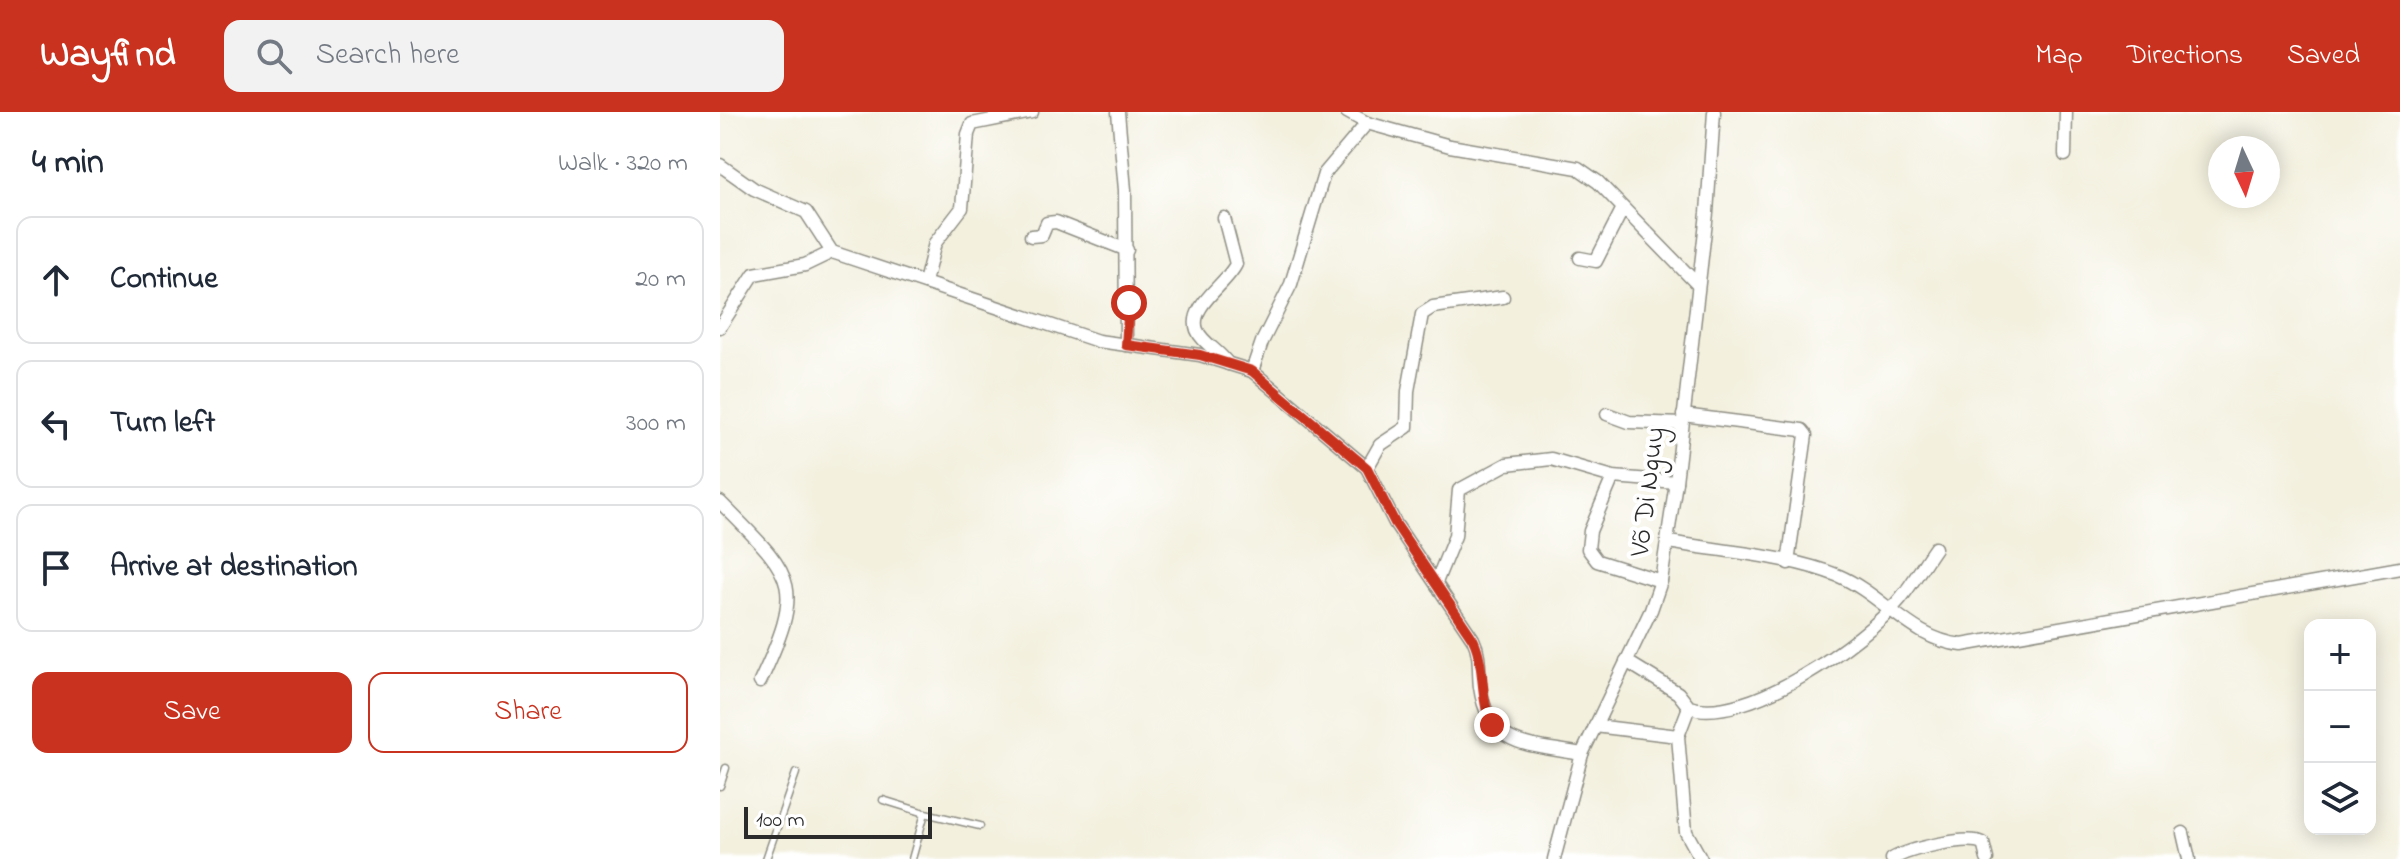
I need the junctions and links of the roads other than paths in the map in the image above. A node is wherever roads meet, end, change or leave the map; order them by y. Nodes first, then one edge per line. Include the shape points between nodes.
1 (1032, 112) edge
2 (1118, 112) edge
3 (1347, 112) edge
4 (1714, 112) edge
5 (2066, 112) edge
6 (1367, 123) junction
7 (2065, 155) dead end
8 (720, 165) edge
9 (1623, 208) junction
10 (1224, 218) dead end
11 (1031, 236) dead end
12 (1127, 250) junction
13 (832, 252) junction
14 (1580, 258) dead end
15 (925, 282) junction
16 (1698, 285) junction
17 (1503, 297) dead end
18 (720, 327) edge
19 (1126, 345) junction
20 (1228, 364) junction
21 (1252, 371) junction
22 (1607, 414) dead end
23 (1683, 420) junction
24 (1367, 468) junction
25 (1613, 477) junction
26 (1676, 482) junction
27 (720, 502) edge
28 (1669, 542) junction
29 (1935, 548) dead end
30 (1788, 563) junction
31 (2400, 568) edge
32 (1437, 580) junction
33 (1661, 581) junction
34 (1889, 610) junction
35 (1626, 661) junction
36 (760, 682) dead end
37 (1689, 707) junction
38 (1595, 726) junction
39 (1678, 736) junction
40 (1582, 754) junction
41 (726, 768) dead end
42 (796, 773) dead end
43 (720, 786) edge
44 (883, 800) dead end
45 (925, 813) junction
46 (980, 826) dead end
47 (2183, 833) dead end
48 (766, 859) edge
49 (912, 859) edge
50 (1554, 859) edge
51 (1701, 859) edge
52 (1892, 859) edge
53 (1987, 859) edge
54 (2189, 859) edge

1 - 15 street via 972,124 962,208 935,243
2 - 12 street
3 - 6 street
4 - 16 street, Võ Di Nguy
5 - 7 street
6 - 9 street via 1450,146 1578,168
6 - 21 street via 1324,174 1291,284
8 - 13 street via 754,189 806,212
9 - 14 street via 1596,261
9 - 16 street
10 - 20 street via 1236,264 1205,303 1196,325
11 - 12 street via 1043,234 1047,223 1056,222
12 - 19 street
13 - 15 street
13 - 18 street via 805,265 754,274
15 - 19 street via 1070,332
16 - 23 street, Võ Di Nguy
17 - 24 street via 1433,307 1422,314 1407,427 1380,445
19 - 20 street
20 - 21 street
21 - 24 street
22 - 23 street via 1628,422
23 - 26 street, Võ Di Nguy
23 - 30 street via 1802,430 1806,435
24 - 32 street via 1395,523
25 - 26 street
25 - 32 street via 1563,461 1540,460 1507,464 1462,486 1455,536
25 - 33 street via 1590,531 1588,549 1597,561
26 - 28 street, Võ Di Nguy
27 - 36 street via 773,557 789,592 787,621
28 - 30 street
28 - 33 street, Võ Di Nguy
29 - 34 street
30 - 34 street via 1845,579
31 - 34 street via 1968,645 1937,640
32 - 40 street via 1476,645 1481,694 1497,732 1511,740
33 - 35 street, Võ Di Nguy
34 - 37 street via 1787,686 1734,708 1715,712
35 - 37 street via 1678,693
35 - 38 street, Võ Di Nguy
37 - 39 street
38 - 39 street
38 - 40 street, Võ Di Nguy
39 - 51 street via 1686,832
40 - 50 street, Võ Di Nguy
41 - 43 lane
42 - 48 lane
44 - 45 lane
45 - 46 lane
45 - 49 lane
47 - 54 street
52 - 53 street via 1968,839 1983,843

